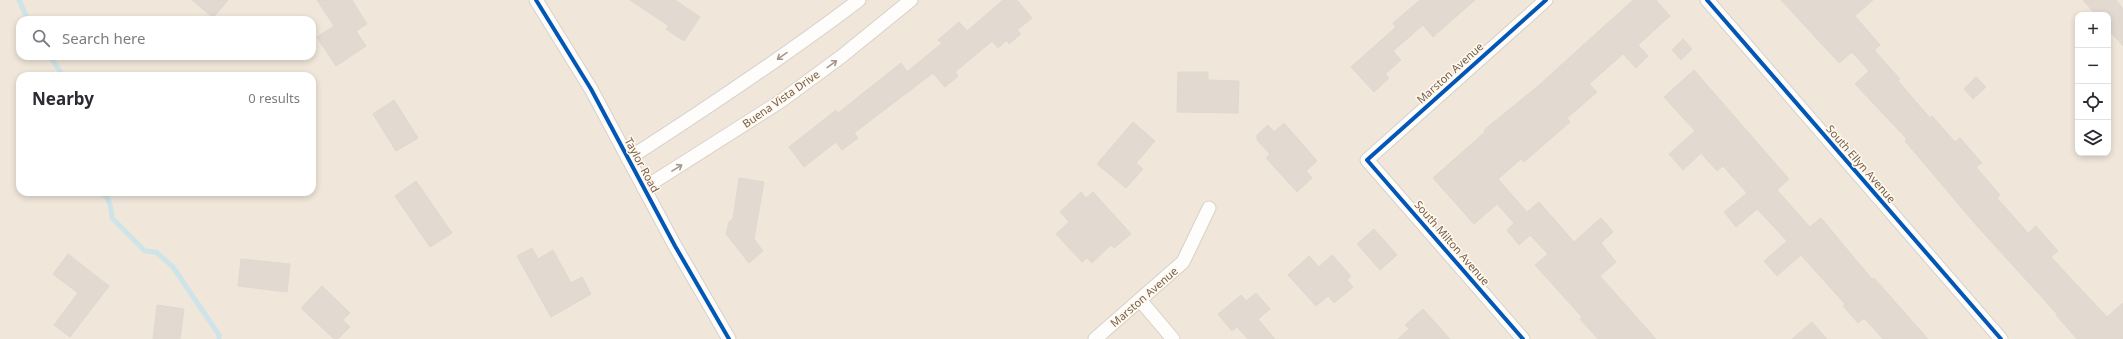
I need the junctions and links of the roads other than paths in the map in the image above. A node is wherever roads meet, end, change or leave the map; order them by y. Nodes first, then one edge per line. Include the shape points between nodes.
1 (536, 0) edge
2 (859, 0) edge
3 (911, 0) edge
4 (1546, 0) edge
5 (1707, 0) edge
6 (628, 159) junction
7 (1367, 160) joint
8 (644, 188) junction
9 (1209, 208) dead end
10 (1140, 300) junction
11 (729, 339) edge
12 (1095, 339) edge
13 (1173, 339) edge
14 (1523, 339) edge
15 (2001, 339) edge

1 - 6 street, Taylor Road via 591,89
2 -> 6 street via 722,98
8 -> 3 street, Buena Vista Drive via 781,101
4 - 7 street, Marston Avenue
5 - 15 street, South Ellyn Avenue
6 - 8 street, Taylor Road
7 - 14 street, South Milton Avenue
8 - 11 street, Taylor Road
9 - 10 street, Marston Avenue via 1184,262
10 - 12 street, Marston Avenue
10 - 13 street

